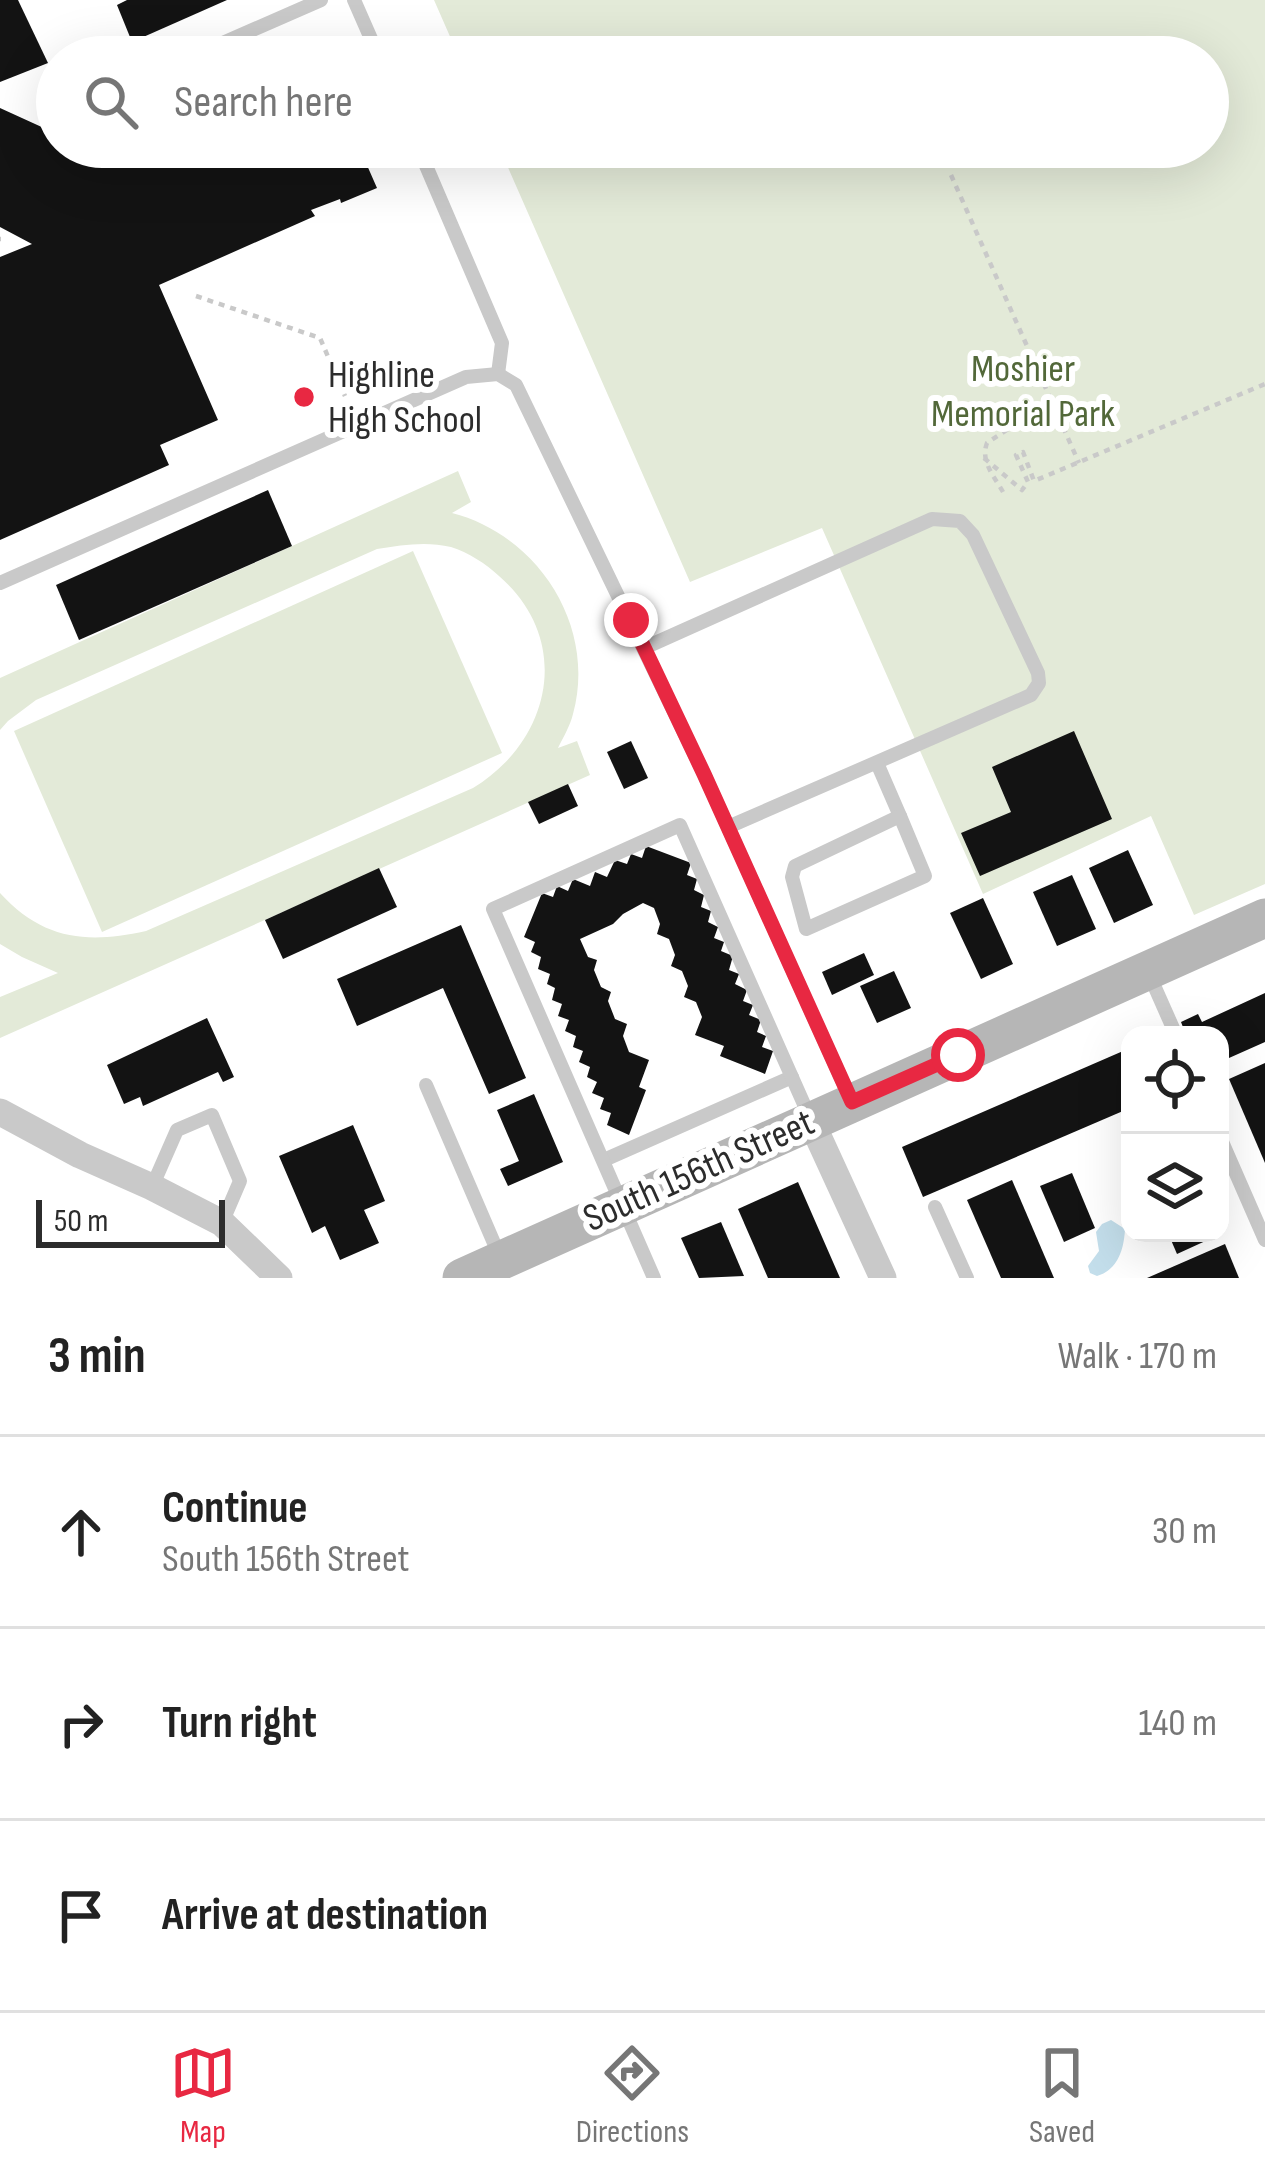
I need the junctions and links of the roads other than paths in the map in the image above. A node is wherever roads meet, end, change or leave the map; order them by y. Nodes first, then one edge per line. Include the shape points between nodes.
1 (321, 0) edge
2 (354, 0) edge
3 (239, 36) edge
4 (370, 36) edge
5 (427, 168) edge
6 (498, 374) junction
7 (0, 584) edge
8 (644, 648) junction
9 (877, 763) junction
10 (900, 817) junction
11 (728, 827) junction
12 (1265, 918) edge
13 (1148, 970) junction
14 (1172, 1026) edge
15 (792, 1077) junction
16 (426, 1085) dead end
17 (852, 1102) junction
18 (0, 1112) edge
19 (811, 1121) junction
20 (1229, 1158) edge
21 (604, 1160) junction
22 (152, 1187) junction
23 (624, 1206) junction
24 (935, 1207) dead end
25 (222, 1223) junction
26 (1265, 1240) edge
27 (508, 1265) edge
28 (879, 1277) edge
29 (279, 1278) edge
30 (462, 1278) edge
31 (654, 1278) edge
32 (967, 1278) edge

1 - 3 lane
2 - 4 lane
5 - 6 lane via 502,343
6 - 7 lane via 466,377
6 - 8 lane via 516,385
8 - 9 lane via 932,519 960,521 1039,683 1031,695
8 - 11 lane
9 - 10 lane
9 - 11 lane
10 - 10 lane via 795,866 806,929 925,876
11 - 17 lane
12 - 13 main road, South 156th Street
13 - 14 lane
13 - 17 main road, South 156th Street
15 - 19 lane
15 - 21 lane
15 - 21 lane via 680,825 493,909
16 - 27 lane
17 - 19 main road, South 156th Street
18 - 22 street
19 - 23 main road, South 156th Street
19 - 28 street
20 - 26 lane
21 - 23 lane
22 - 25 street
22 - 25 lane via 177,1130 212,1115 240,1181
23 - 27 main road, South 156th Street
23 - 31 lane
24 - 32 lane
25 - 29 street
27 - 30 main road, South 156th Street

